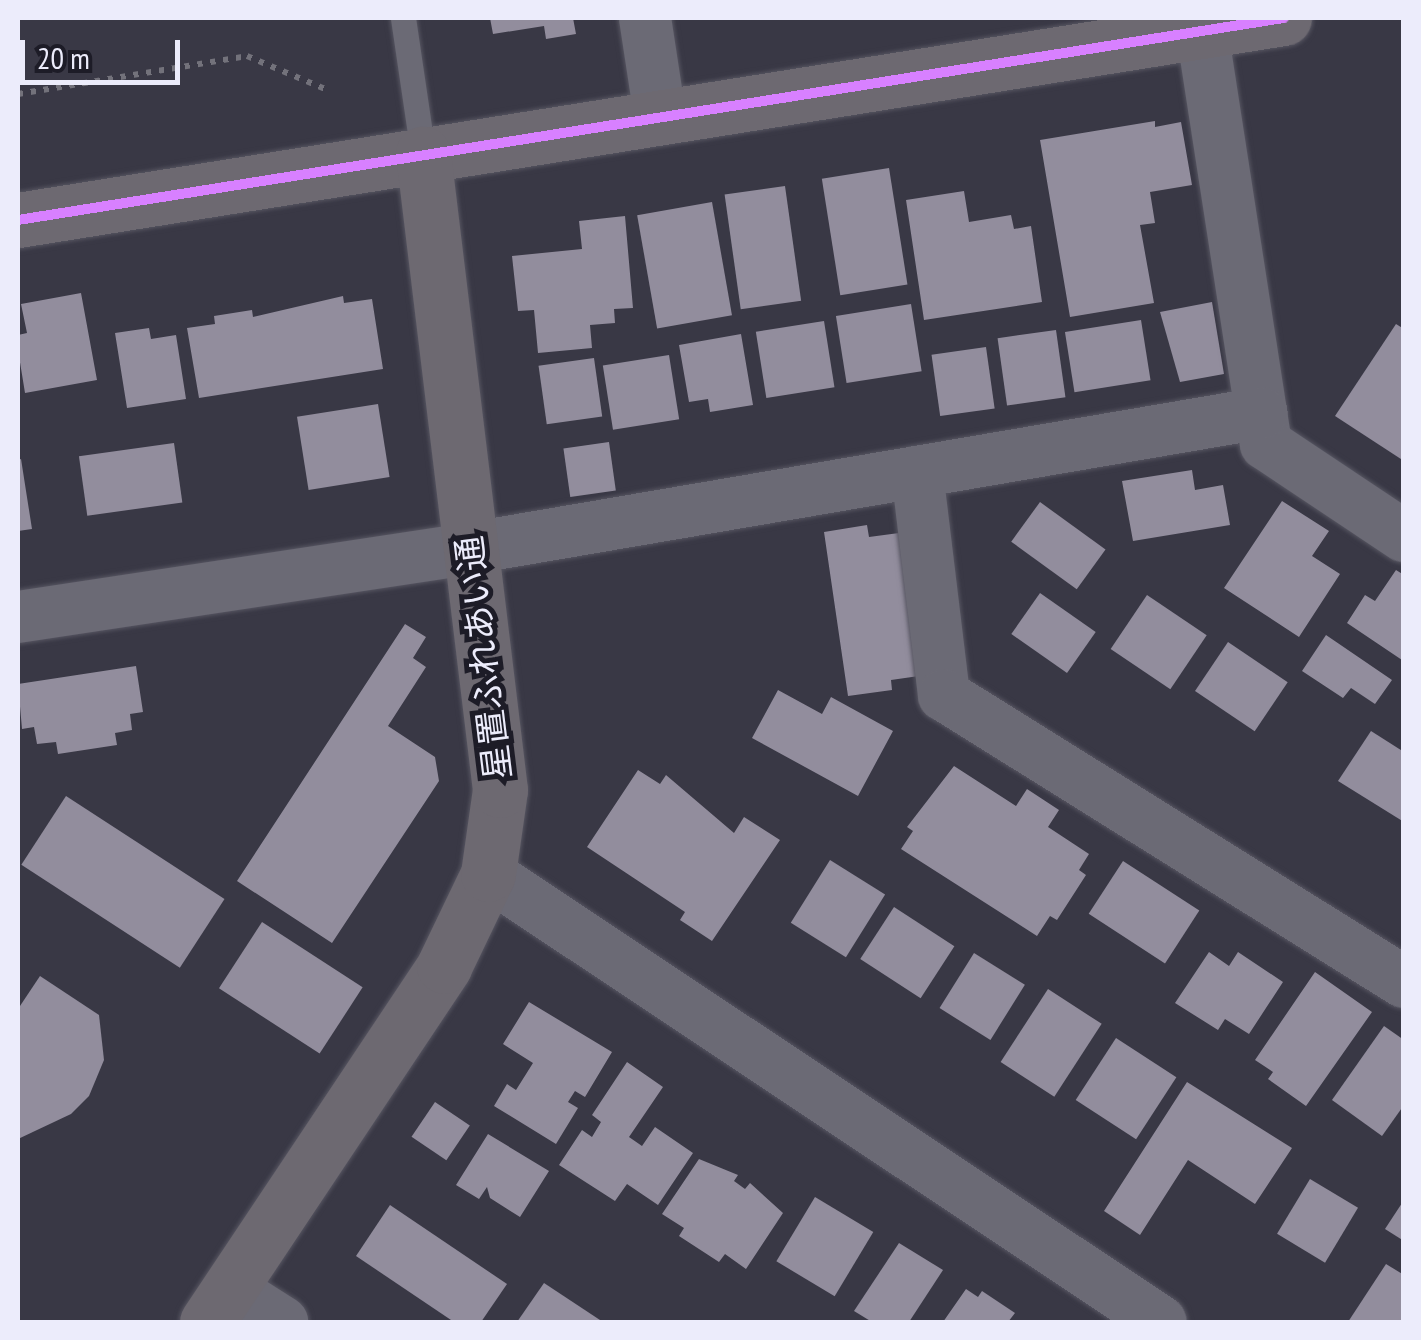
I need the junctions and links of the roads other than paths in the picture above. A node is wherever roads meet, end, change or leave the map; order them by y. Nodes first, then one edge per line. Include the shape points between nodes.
1 (645, 18) edge
2 (1284, 18) edge
3 (399, 23) edge
4 (1201, 24) edge
5 (660, 116) junction
6 (423, 154) junction
7 (18, 220) edge
8 (1262, 413) junction
9 (916, 472) junction
10 (1404, 536) edge
11 (472, 548) junction
12 (18, 618) edge
13 (488, 874) junction
14 (1404, 982) edge
15 (218, 1306) edge
16 (282, 1322) edge
17 (1160, 1322) edge

1 - 5 street
2 - 4 street
3 - 6 lane
4 - 5 street
4 - 8 street
5 - 6 street
6 - 7 street
6 - 11 street, 星置ふれあい通
8 - 9 street
8 - 10 street via 1266,444
9 - 11 street
9 - 14 street via 944,694
11 - 12 street
11 - 13 street, 星置ふれあい通 via 500,790
13 - 15 street, 星置ふれあい通 via 444,966
13 - 17 street
15 - 16 street

